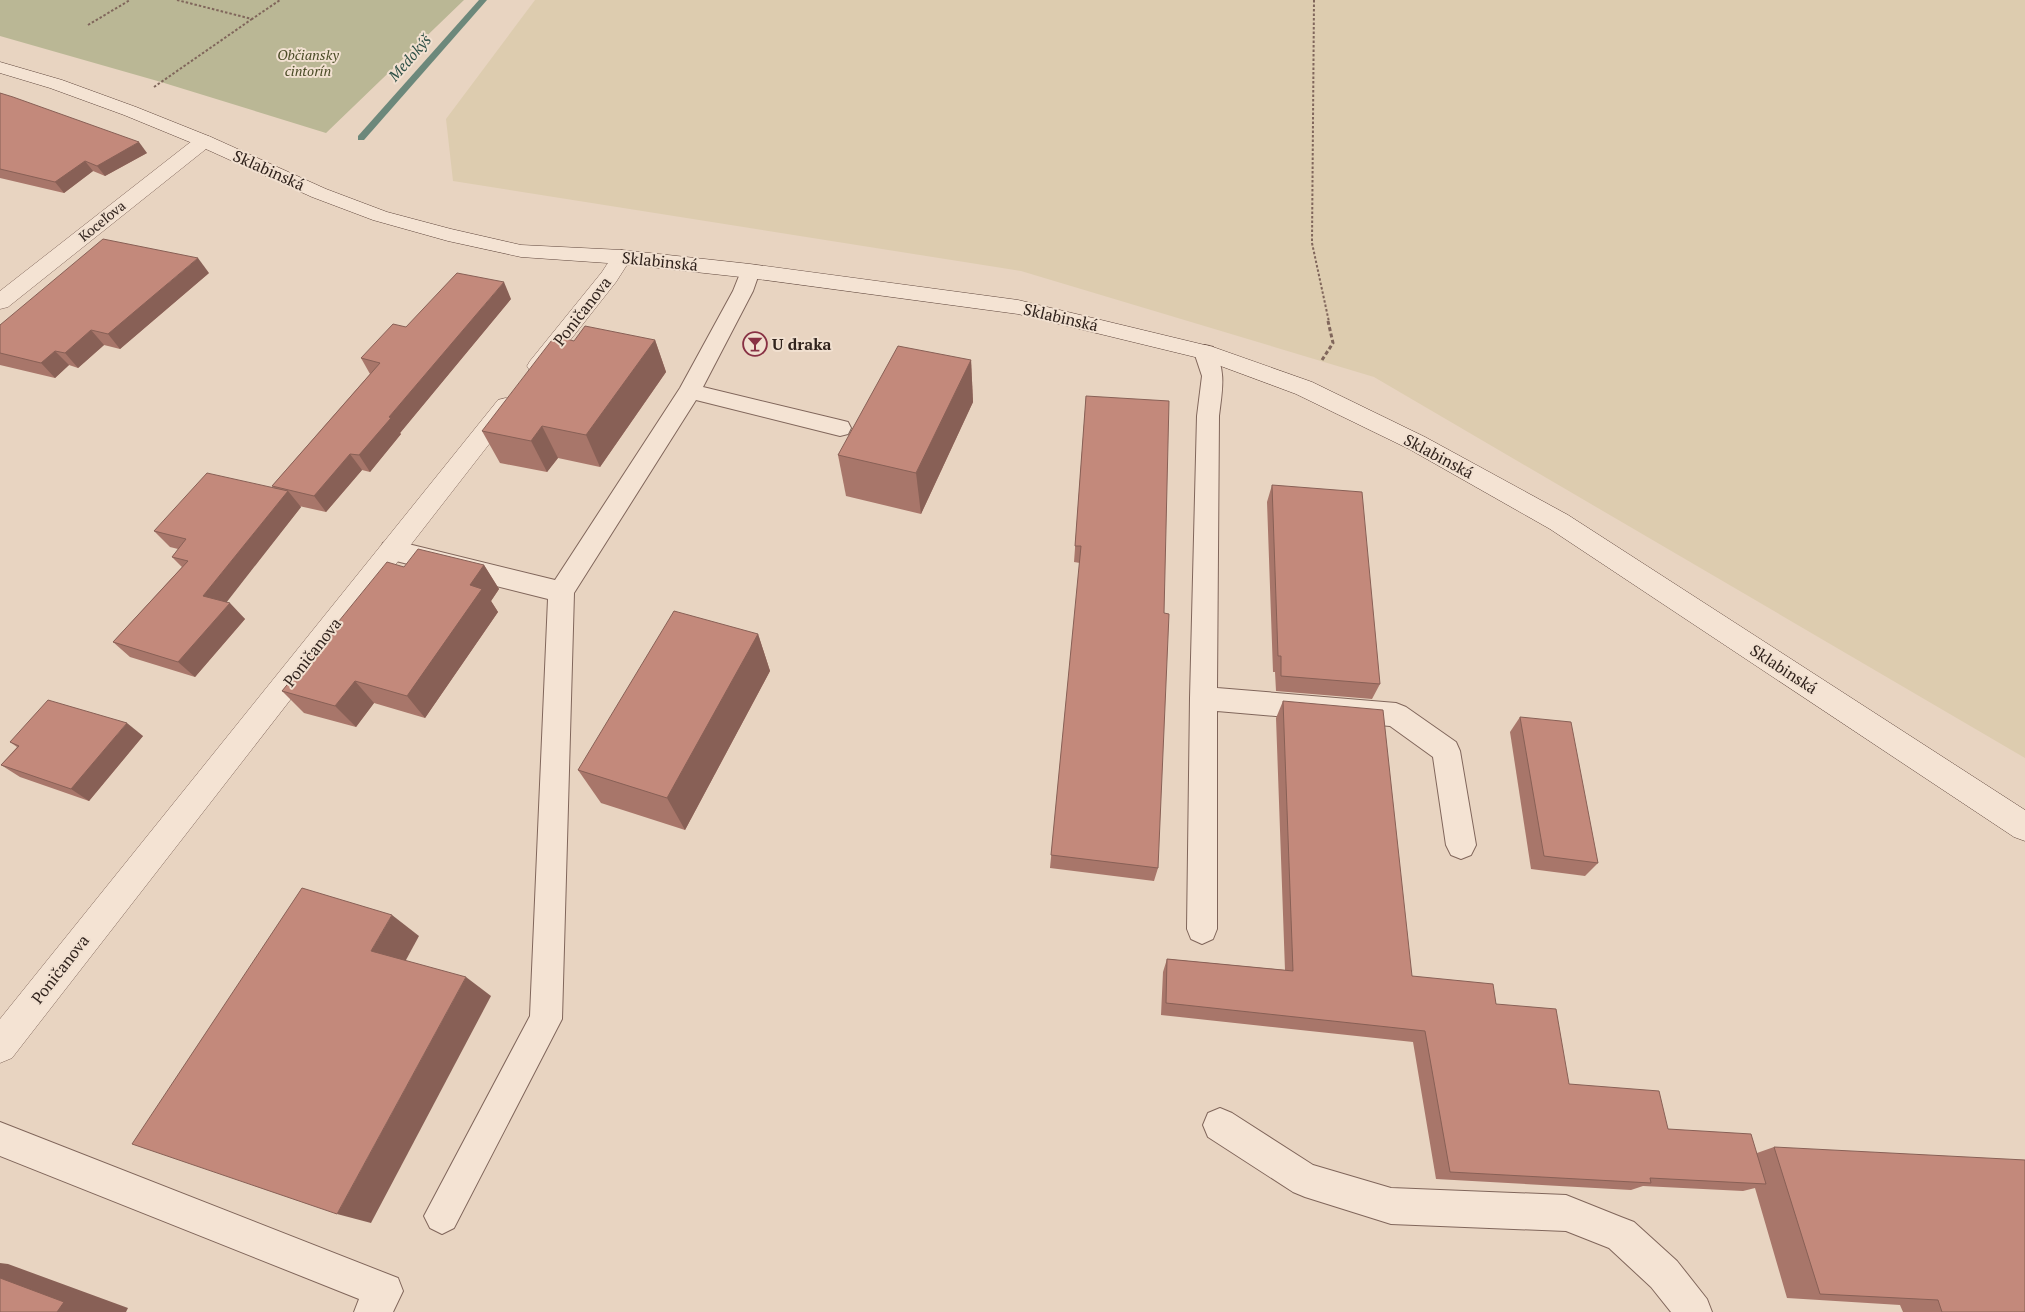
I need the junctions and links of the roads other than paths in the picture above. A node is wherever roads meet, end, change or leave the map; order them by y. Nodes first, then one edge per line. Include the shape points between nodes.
1 (0, 67) edge
2 (204, 141) junction
3 (622, 257) junction
4 (750, 271) junction
5 (0, 302) edge
6 (1205, 352) junction
7 (690, 391) junction
8 (840, 428) dead end
9 (392, 550) junction
10 (561, 592) junction
11 (1203, 698) junction
12 (2025, 826) edge
13 (1461, 845) dead end
14 (1202, 928) dead end
15 (0, 1046) edge
16 (1220, 1125) dead end
17 (0, 1139) edge
18 (442, 1216) dead end
19 (372, 1312) edge
20 (1694, 1312) edge

1 - 2 street, Sklabinská via 65,87
2 - 3 street, Sklabinská via 345,203 448,235 521,251
2 - 5 street, Koceľova
3 - 4 street, Sklabinská
3 - 9 street, Poničanova
4 - 6 street, Sklabinská via 1018,307
4 - 7 lane via 743,291
6 - 11 lane via 1213,376 1208,416
6 - 12 street, Sklabinská via 1304,388 1417,443 1559,522
7 - 8 lane
7 - 10 lane
9 - 10 lane
9 - 15 street, Poničanova
10 - 18 lane via 546,1019
11 - 13 lane via 1396,715 1446,751
11 - 14 lane
16 - 20 lane via 1306,1180 1391,1206 1566,1213 1620,1235 1664,1274
17 - 19 lane via 384,1291

